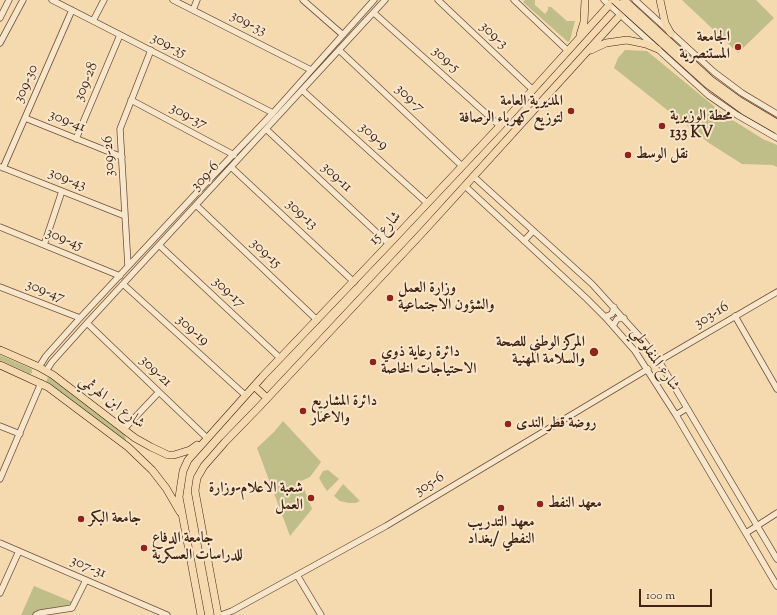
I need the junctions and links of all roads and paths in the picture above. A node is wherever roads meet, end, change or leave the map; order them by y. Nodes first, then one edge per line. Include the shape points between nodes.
1 (9, 0) edge
2 (23, 0) edge
3 (52, 0) edge
4 (104, 0) edge
5 (173, 0) edge
6 (197, 0) edge
7 (303, 0) edge
8 (374, 0) edge
9 (385, 0) edge
10 (438, 0) edge
11 (585, 0) edge
12 (624, 0) edge
13 (660, 0) edge
14 (517, 1) edge
15 (634, 1) edge
16 (610, 2) edge
17 (72, 10) junction
18 (193, 10) junction
19 (374, 13) junction
20 (621, 14) junction
21 (0, 18) edge
22 (93, 21) junction
23 (671, 34) junction
24 (120, 35) junction
25 (342, 37) junction
26 (576, 41) junction
27 (0, 43) edge
28 (345, 43) junction
29 (658, 49) junction
30 (151, 50) junction
31 (339, 50) junction
32 (568, 51) junction
33 (587, 52) junction
34 (311, 70) junction
35 (700, 82) dead end
36 (701, 88) junction
37 (532, 89) junction
38 (302, 90) junction
39 (131, 100) junction
40 (273, 113) junction
41 (777, 114) edge
42 (25, 118) junction
43 (777, 123) edge
44 (500, 126) junction
45 (266, 129) junction
46 (777, 130) edge
47 (777, 138) edge
48 (76, 139) junction
49 (234, 155) junction
50 (122, 157) junction
51 (462, 166) junction
52 (231, 167) junction
53 (1, 168) edge
54 (473, 176) junction
55 (204, 184) junction
56 (465, 186) junction
57 (209, 190) junction
58 (62, 191) junction
59 (427, 203) junction
60 (196, 205) junction
61 (125, 216) junction
62 (0, 227) edge
63 (533, 231) junction
64 (524, 241) junction
65 (389, 244) junction
66 (44, 245) junction
67 (159, 245) junction
68 (128, 266) junction
69 (120, 276) junction
70 (354, 282) junction
71 (123, 284) junction
72 (0, 287) edge
73 (777, 292) edge
74 (104, 293) junction
75 (110, 298) junction
76 (614, 308) junction
77 (735, 316) junction
78 (605, 317) junction
79 (80, 318) junction
80 (624, 318) junction
81 (317, 320) junction
82 (87, 323) junction
83 (613, 326) junction
84 (0, 350) edge
85 (280, 358) junction
86 (659, 361) junction
87 (0, 365) edge
88 (39, 367) junction
89 (648, 369) junction
90 (46, 371) junction
91 (37, 381) junction
92 (254, 386) junction
93 (777, 389) edge
94 (159, 392) junction
95 (245, 395) junction
96 (267, 398) junction
97 (94, 407) junction
98 (687, 408) junction
99 (676, 414) junction
100 (86, 416) junction
101 (0, 426) edge
102 (124, 429) junction
103 (20, 434) junction
104 (135, 438) junction
105 (207, 438) junction
106 (128, 447) junction
107 (0, 479) edge
108 (777, 513) edge
109 (182, 516) junction
110 (757, 525) junction
111 (746, 532) junction
112 (0, 543) edge
113 (19, 551) junction
114 (777, 558) edge
115 (0, 574) edge
116 (297, 576) junction
117 (7, 577) junction
118 (86, 580) junction
119 (777, 586) edge
120 (0, 593) edge
121 (36, 615) edge
122 (167, 615) edge
123 (201, 615) edge
124 (220, 615) edge
125 (321, 615) edge

1 - 21 street
2 - 27 street
3 - 17 street, 309-35
4 - 22 street
5 - 18 street, 309-33
6 - 18 street
7 - 25 street
8 - 25 street, 309-6
9 - 19 street, 309-6
10 - 37 street, 309-3
11 - 26 main road via 584,22
12 - 43 main road, bridge via 711,80
13 - 23 main road via 665,22
14 - 32 street
15 - 23 street
16 - 20 street
16 - 26 main road, شارع 15
16 - 46 main road, bridge via 707,84 744,111
17 - 22 street, 309-35
17 - 42 street, 309-30
18 - 34 street, 309-33
19 - 28 street, 309-6
19 - 44 street, 309-5
20 - 29 street
20 - 33 main road, شارع 15
22 - 24 street, 309-35
23 - 41 street via 712,72
24 - 30 street, 309-35
24 - 48 street, 309-28
25 - 28 street
25 - 34 street, 309-6
26 - 32 main road, شارع 15
28 - 31 street, 309-6
29 - 33 main road via 627,40 606,43
29 - 36 street
30 - 39 street, 309-26
30 - 40 street, 309-35
31 - 38 street, 309-6
31 - 51 street, 309-7
32 - 37 main road, شارع 15
33 - 54 main road, شارع 15
34 - 40 street, 309-6
35 - 36 street
36 - 47 street via 726,108
37 - 44 main road, شارع 15
38 - 45 street, 309-6
38 - 59 street, 309-9
39 - 49 street, 309-37
39 - 50 street, 309-26 via 120,129
40 - 49 street, 309-6
42 - 48 street, 309-41
42 - 53 street, 309-30
44 - 51 main road, شارع 15
45 - 52 street, 309-6
45 - 65 street, 309-11
48 - 50 street, 309-41
49 - 55 street, 309-6
50 - 61 street, 309-26
51 - 59 main road, شارع 15
52 - 57 street, 309-6
52 - 70 street, 309-13
53 - 58 street, 309-43
54 - 56 main road, شارع 15
54 - 63 street, شارع المنفلوطي
55 - 57 street
55 - 68 street, 309-6
56 - 64 street, شارع المنفلوطي
56 - 96 main road, شارع 15
57 - 60 street, 309-6
58 - 61 street, 309-43
58 - 66 street
59 - 65 main road, شارع 15
60 - 67 street, 309-6
60 - 81 street, 309-15
61 - 68 street, 309-26
62 - 66 street, 309-45
63 - 64 street
63 - 76 street, شارع المنفلوطي via 592,284
64 - 78 street, شارع المنفلوطي
65 - 70 main road, شارع 15
66 - 69 street, 309-45
67 - 71 street, 309-6
67 - 85 street, 309-17
68 - 69 street, 309-6
69 - 74 street, 309-6
70 - 81 main road, شارع 15
71 - 75 street, 309-6
71 - 95 street, 309-19
72 - 79 street, 309-47
73 - 77 street, 303-16
74 - 75 street
74 - 79 street, 309-6
75 - 82 street, 309-6
76 - 78 street via 612,314
76 - 80 street, شارع المنفلوطي
77 - 86 street, 303-16
77 - 93 street
78 - 83 street, شارع المنفلوطي
79 - 88 street, 309-6
80 - 83 street via 616,319
80 - 86 street, شارع المنفلوطي
81 - 85 main road, شارع 15
82 - 90 street, 309-6
82 - 94 street, 309-21
83 - 89 street, شارع المنفلوطي
84 - 88 main road, شارع ابن الهرثمي
85 - 92 main road, شارع 15
86 - 98 street, شارع المنفلوطي
87 - 91 main road, شارع ابن الهرثمي
88 - 90 main road, شارع ابن الهرثمي
88 - 91 main road
89 - 99 street, شارع المنفلوطي
89 - 116 street, 305-6 via 386,526
90 - 91 main road
90 - 97 main road, شارع ابن الهرثمي
91 - 100 main road, شارع ابن الهرثمي
91 - 103 street
92 - 95 main road, شارع 15
92 - 96 main road
94 - 102 street
94 - 105 street, 309-21
95 - 105 main road, شارع 15
96 - 124 main road, شارع 15 via 225,442 197,478 195,491
97 - 100 main road
97 - 102 main road, شارع ابن الهرثمي
98 - 99 street
98 - 110 street, شارع المنفلوطي
99 - 111 street, شارع المنفلوطي
100 - 106 main road, شارع ابن الهرثمي
101 - 103 street
102 - 104 main road, شارع ابن الهرثمي
103 - 107 street
104 - 105 main road, شارع ابن الهرثمي via 168,455 181,454
104 - 106 main road
105 - 109 main road, شارع 15 via 188,460 183,471 179,497
106 - 109 main road, شارع ابن الهرثمي via 152,470
108 - 110 street
109 - 123 main road
110 - 111 street
110 - 114 street, شارع المنفلوطي
111 - 119 street, شارع المنفلوطي
112 - 113 street, 307-31
113 - 117 street
113 - 118 street, 307-31
115 - 117 street
116 - 124 street, 305-6
116 - 125 street
117 - 120 street
118 - 121 street via 72,608
118 - 122 street, 307-31

